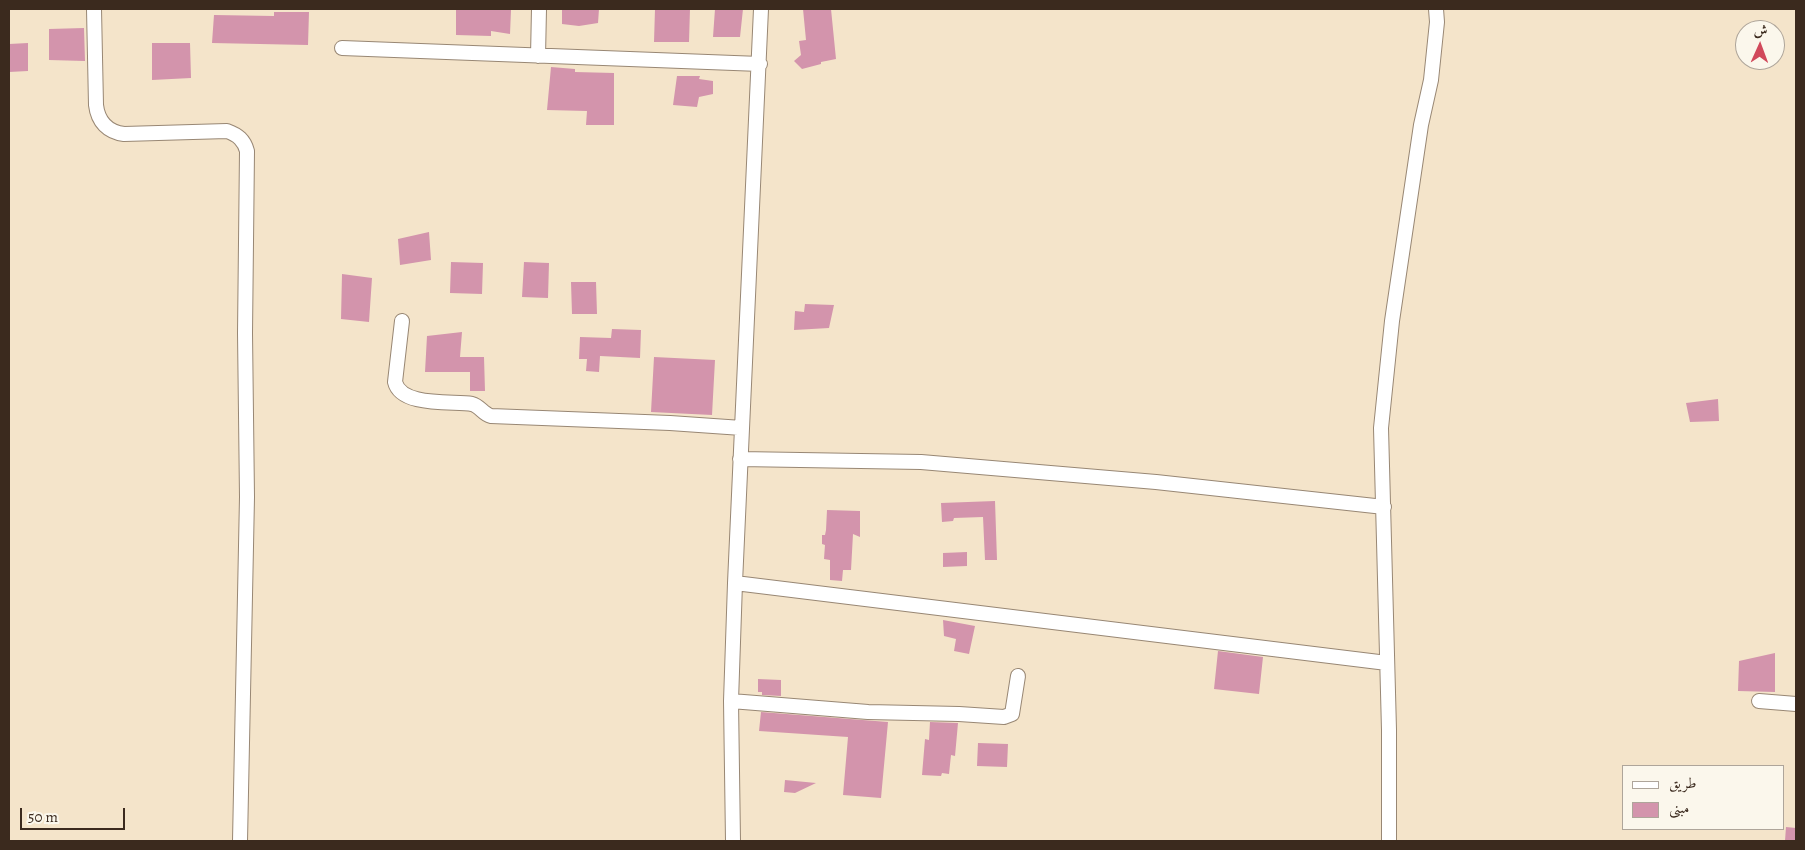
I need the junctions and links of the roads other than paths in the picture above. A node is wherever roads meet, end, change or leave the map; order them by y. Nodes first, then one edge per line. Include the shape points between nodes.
1 (94, 9) edge
2 (539, 9) edge
3 (761, 9) edge
4 (1436, 9) edge
5 (342, 48) dead end
6 (538, 56) junction
7 (760, 64) junction
8 (402, 321) dead end
9 (742, 428) junction
10 (740, 460) junction
11 (1384, 507) junction
12 (735, 583) junction
13 (1387, 663) junction
14 (1018, 676) dead end
15 (731, 700) junction
16 (1759, 701) dead end
17 (1796, 704) edge
18 (240, 841) edge
19 (733, 841) edge
20 (1388, 841) edge

1 - 18 street via 96,111 104,126 124,134 227,131 238,136 247,151 247,497
2 - 6 street
3 - 7 street
4 - 11 street via 1431,80 1421,125 1391,330 1381,428
5 - 6 street
6 - 7 street
7 - 9 street
8 - 9 street via 395,382 396,388 409,397 475,405 491,416
9 - 10 street
10 - 11 street via 921,462 1156,482
10 - 12 street
11 - 13 street
12 - 13 street
12 - 15 street
13 - 20 street
14 - 15 street via 1012,714 1004,717 868,712
15 - 19 street
16 - 17 street

